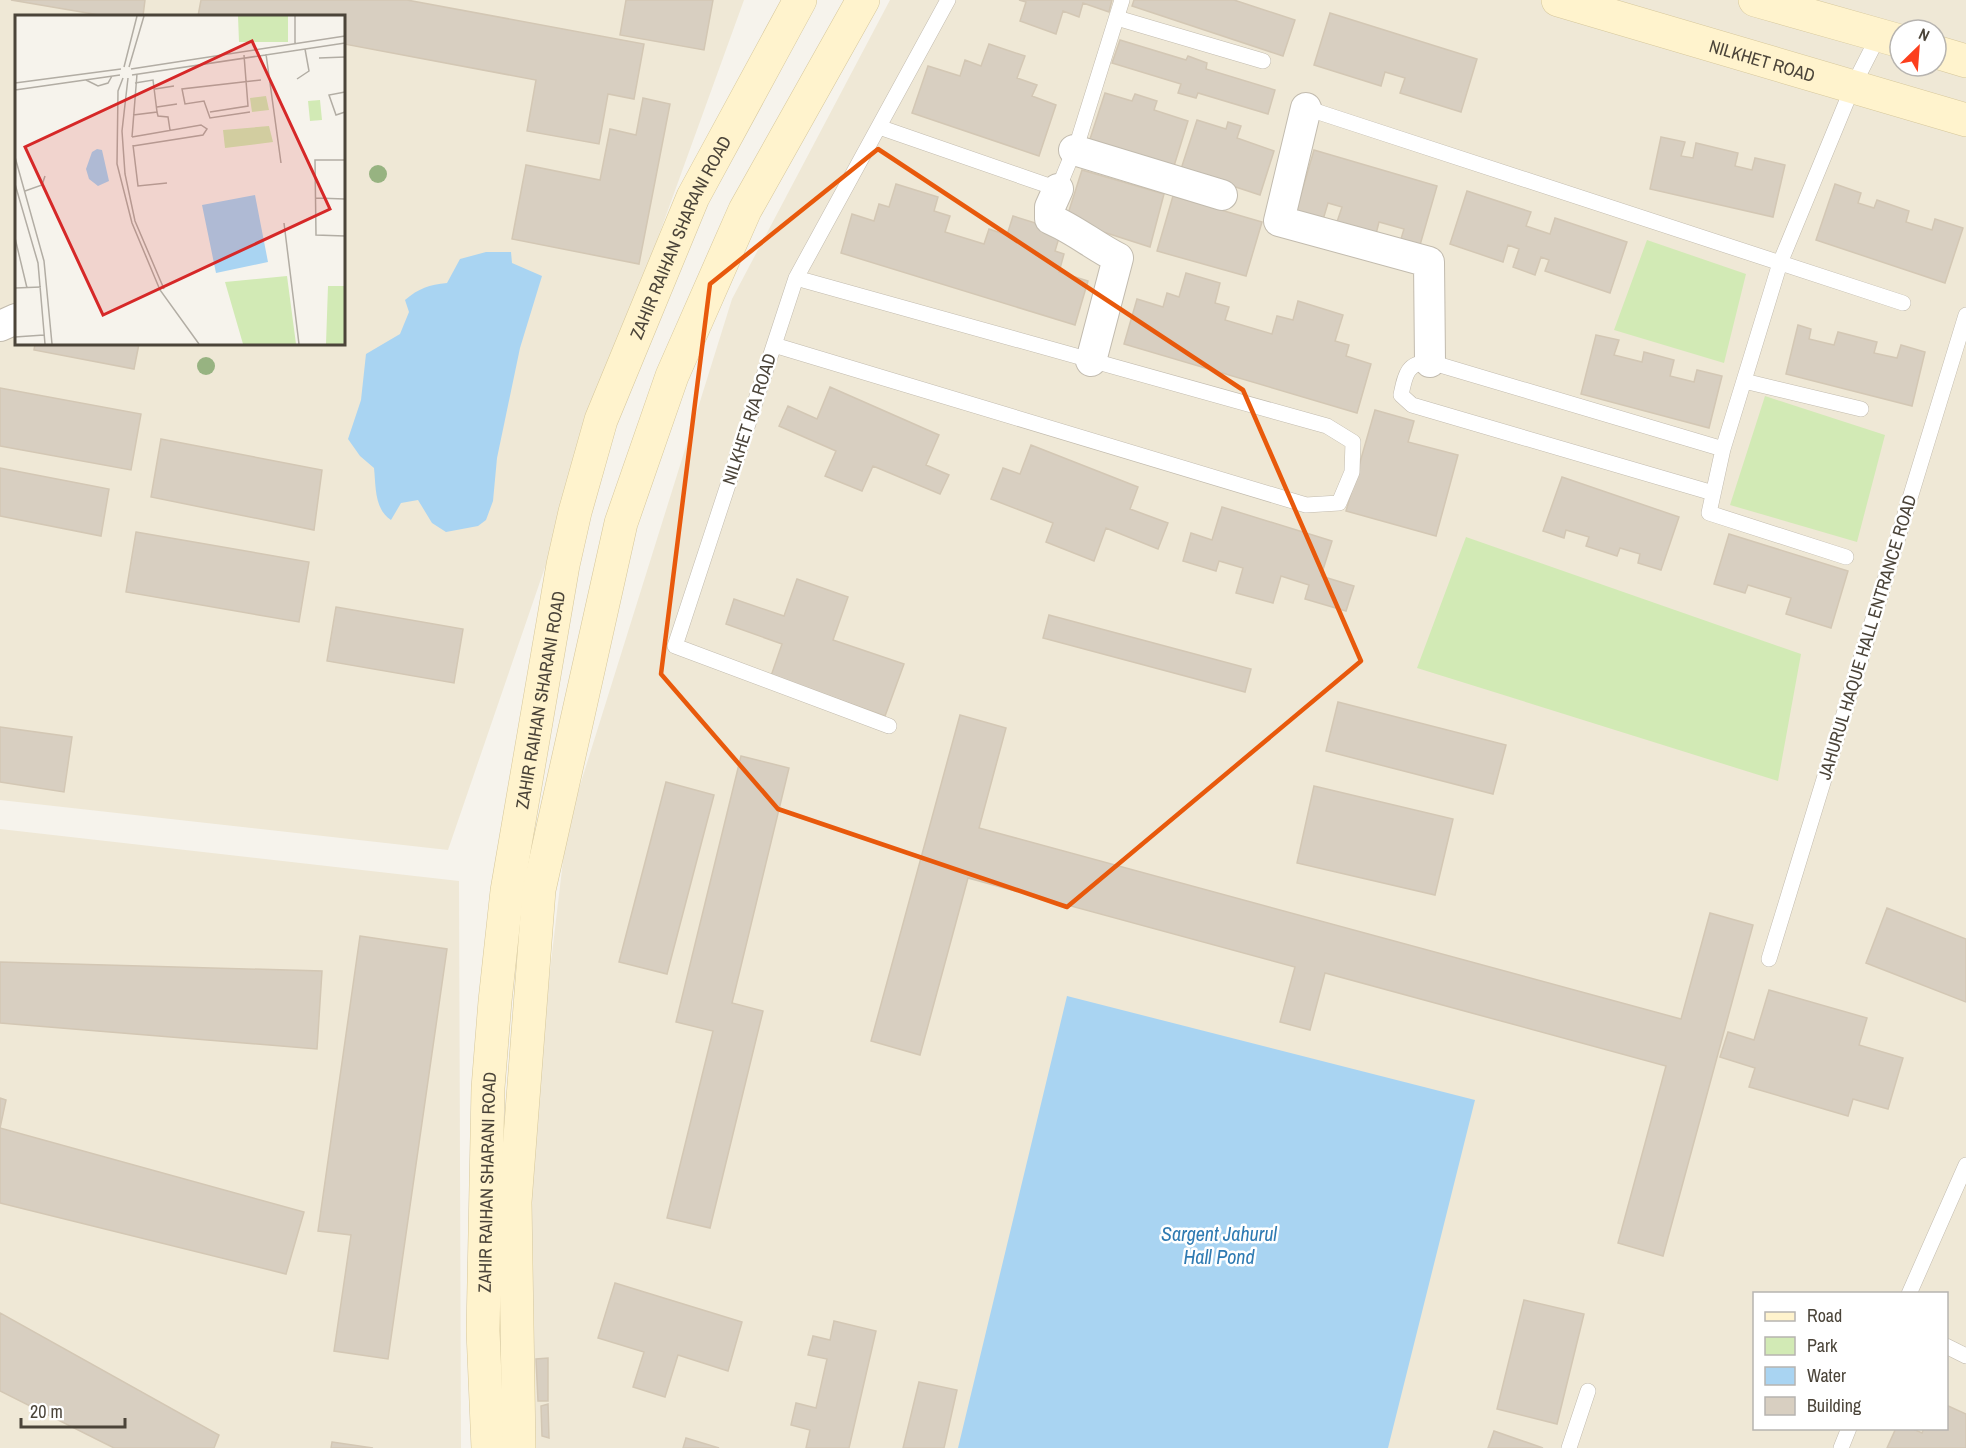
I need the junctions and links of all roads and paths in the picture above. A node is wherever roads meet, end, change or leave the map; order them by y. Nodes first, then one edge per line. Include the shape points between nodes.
1 (800, 0) edge
2 (862, 0) edge
3 (948, 0) edge
4 (1122, 0) edge
5 (1558, 0) edge
6 (1755, 0) edge
7 (1117, 18) junction
8 (1888, 38) edge
9 (1888, 39) edge
10 (1948, 56) edge
11 (1263, 61) dead end
12 (1966, 61) edge
13 (1852, 86) junction
14 (1306, 108) joint
15 (1966, 120) edge
16 (879, 127) junction
17 (1074, 150) junction
18 (1058, 189) junction
19 (1222, 195) dead end
20 (1780, 263) junction
21 (796, 278) junction
22 (1903, 303) dead end
23 (1966, 315) edge
24 (15, 319) edge
25 (0, 326) edge
26 (774, 345) junction
27 (1090, 360) junction
28 (1430, 362) junction
29 (1744, 381) junction
30 (1861, 409) dead end
31 (1723, 449) junction
32 (1713, 494) junction
33 (1846, 557) dead end
34 (889, 726) dead end
35 (1768, 959) dead end
36 (1966, 1165) edge
37 (1909, 1292) edge
38 (1948, 1347) edge
39 (1966, 1356) edge
40 (1588, 1391) dead end
41 (1848, 1430) edge
42 (489, 1448) edge
43 (519, 1448) edge
44 (1569, 1448) edge
45 (1841, 1448) edge

1 - 42 main road, ZAHIR RAIHAN SHARANI ROAD via 693,197 601,420 563,566 507,891 495,1001 488,1088 484,1308
2 - 43 main road via 745,210 672,376 621,523 539,890 515,1202
3 - 16 lane, NILKHET R/A ROAD
4 - 7 lane
5 - 13 main road, NILKHET ROAD
6 - 8 main road
7 - 11 lane
7 - 17 lane
9 - 13 lane
10 - 12 main road
13 - 15 main road, NILKHET ROAD
13 - 20 lane
14 - 20 lane
14 - 28 street via 1279,221 1429,262
16 - 18 lane
16 - 21 lane, NILKHET R/A ROAD
17 - 18 lane
17 - 19 street
18 - 27 street via 1050,207 1050,219 1118,258
20 - 22 lane
20 - 29 lane
21 - 26 lane, NILKHET R/A ROAD
21 - 27 lane
23 - 35 lane, JAHURUL HAQUE HALL ENTRANCE ROAD
24 - 25 street
26 - 27 lane via 1306,505 1339,503 1352,471 1353,442 1327,426
26 - 34 lane, NILKHET R/A ROAD via 675,646
28 - 31 lane
28 - 32 lane via 1418,362 1409,368 1401,395 1412,405
29 - 30 lane
29 - 31 lane
31 - 32 lane
32 - 33 lane via 1708,513
36 - 37 lane
38 - 39 lane
40 - 44 lane
41 - 45 lane

